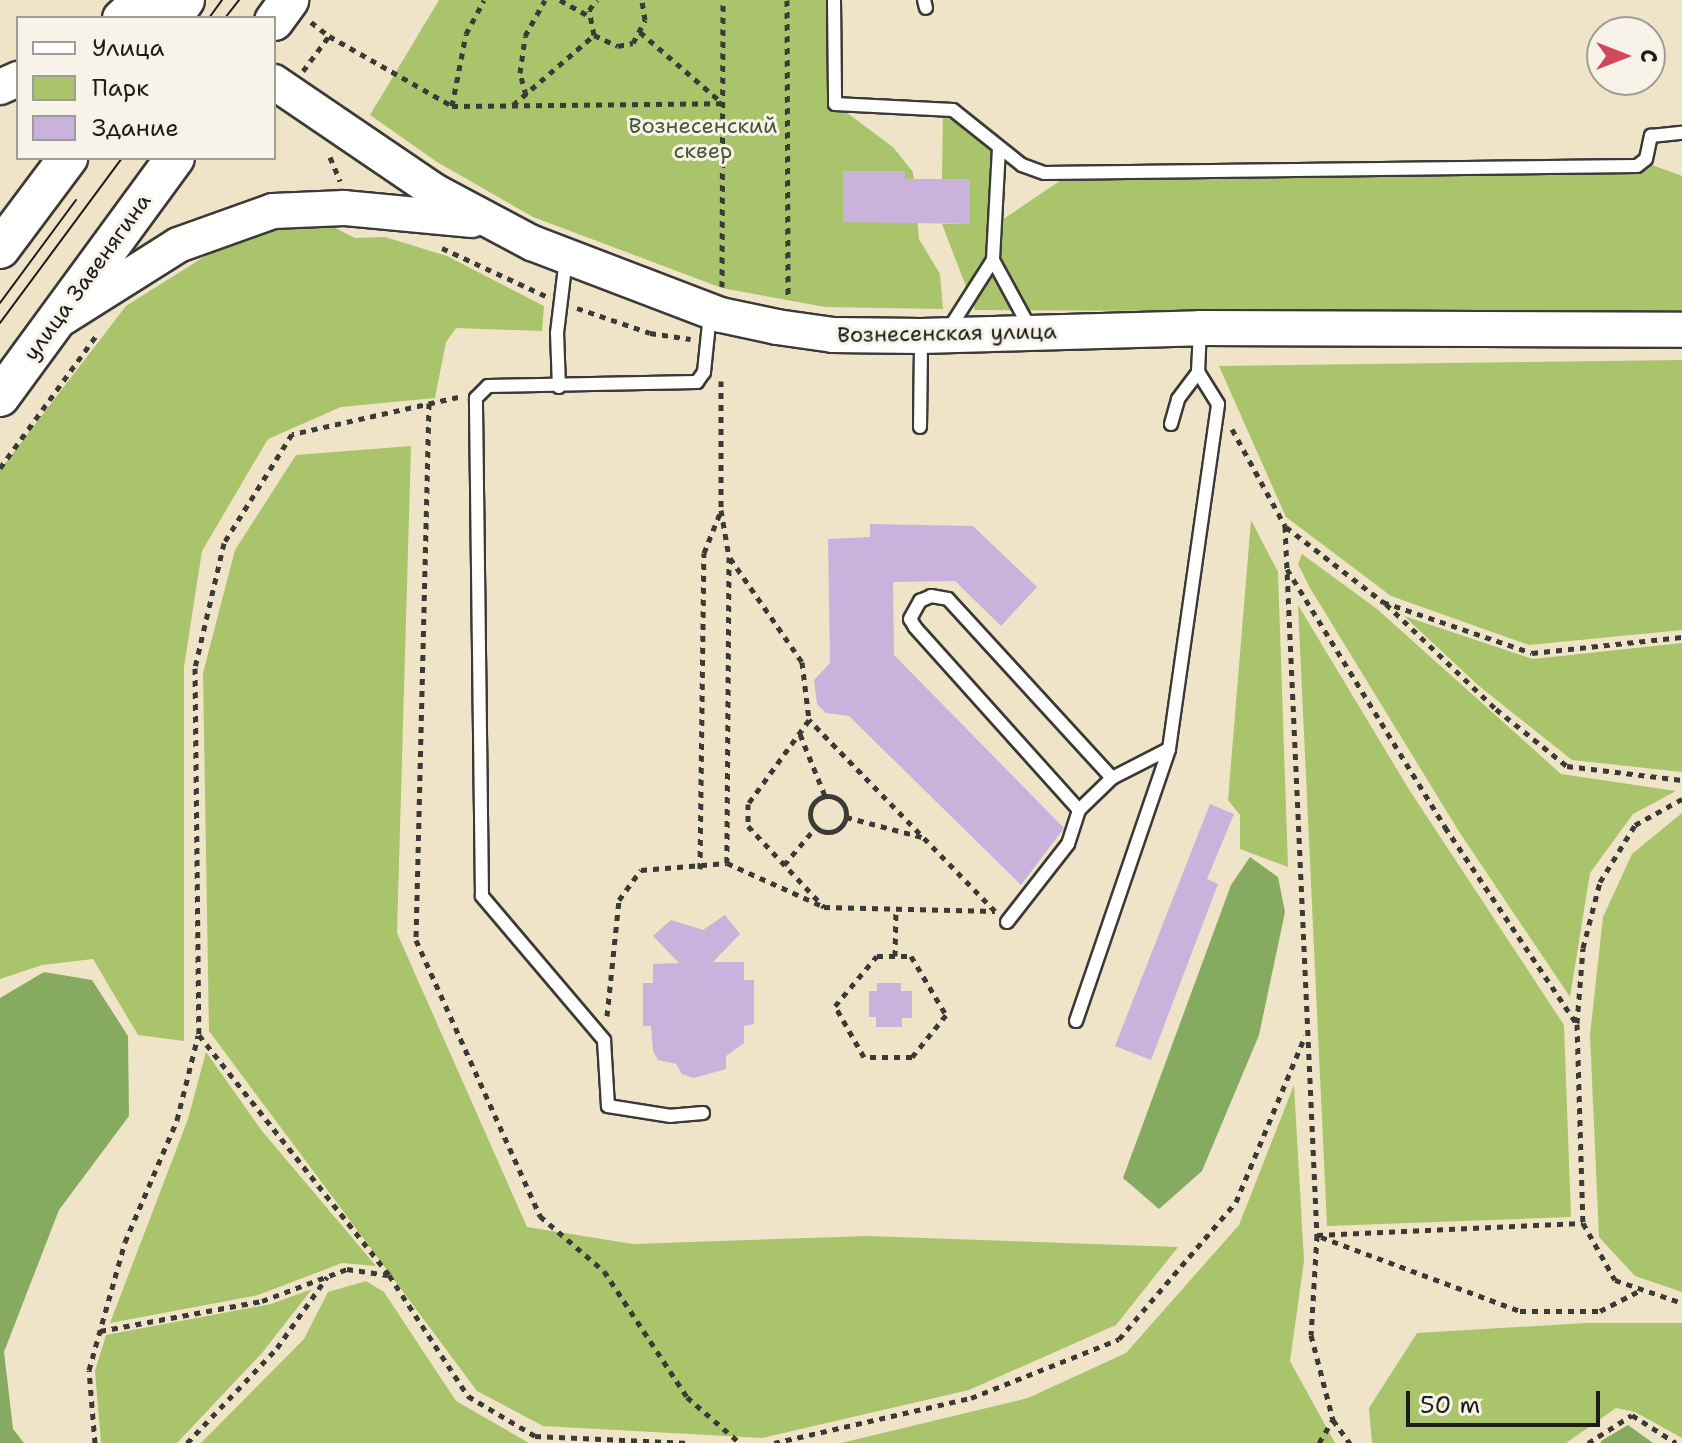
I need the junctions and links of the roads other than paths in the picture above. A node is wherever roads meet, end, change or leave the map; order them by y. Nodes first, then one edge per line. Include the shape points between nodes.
1 (139, 0) edge
2 (289, 0) edge
3 (834, 0) edge
4 (122, 16) edge
5 (168, 16) edge
6 (276, 18) edge
7 (281, 86) edge
8 (1682, 133) edge
9 (999, 148) junction
10 (67, 160) edge
11 (174, 160) edge
12 (494, 223) junction
13 (0, 249) edge
14 (566, 259) junction
15 (993, 260) junction
16 (713, 323) junction
17 (50, 326) junction
18 (1200, 328) junction
19 (1682, 330) edge
20 (1033, 333) junction
21 (933, 335) junction
22 (1198, 372) junction
23 (559, 387) junction
24 (0, 397) edge
25 (1171, 424) dead end
26 (920, 427) dead end
27 (1169, 749) junction
28 (1112, 778) junction
29 (1079, 810) junction
30 (1007, 922) dead end
31 (1076, 1021) dead end
32 (703, 1113) dead end

1 - 4 main road
1 - 5 main road
2 - 6 main road
3 - 9 lane via 835,104 943,107
7 - 12 main road, Вознесенская улица via 436,192
8 - 9 lane via 1651,136 1646,159 1637,166 1070,174 1044,173
9 - 15 lane
10 - 13 main road
11 - 17 main road, улица Завенягина
12 - 14 main road, Вознесенская улица
12 - 17 main road via 344,208 273,211 178,245
14 - 16 main road, Вознесенская улица
14 - 23 lane
15 - 20 lane
15 - 21 lane
16 - 21 main road, Вознесенская улица via 833,335
16 - 23 lane via 704,372 697,382
17 - 24 main road, улица Завенягина
18 - 19 main road, Вознесенская улица
18 - 20 main road, Вознесенская улица
18 - 22 lane
20 - 21 main road, Вознесенская улица
21 - 26 lane
22 - 25 lane via 1178,399
22 - 27 lane via 1218,404
23 - 32 lane via 488,386 477,394 482,896 604,1040 606,1102 612,1109 671,1116
27 - 28 lane
27 - 31 lane
28 - 29 lane
28 - 29 lane via 948,599 931,596 920,601 910,619 915,627
29 - 30 lane via 1068,844

